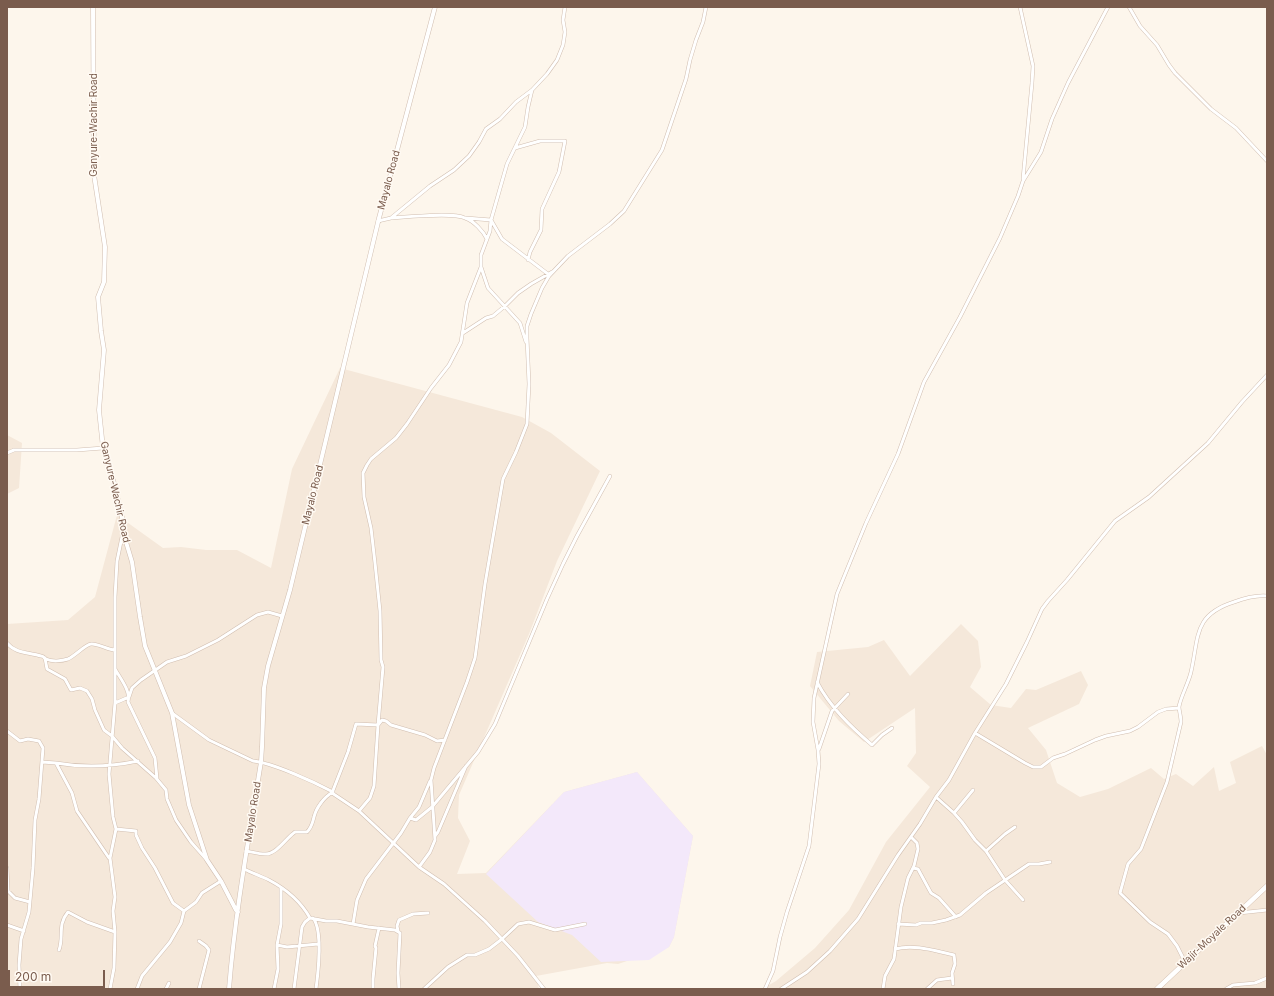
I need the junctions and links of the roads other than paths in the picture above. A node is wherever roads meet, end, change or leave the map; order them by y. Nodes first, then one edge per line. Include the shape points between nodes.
1 (93, 7) edge
2 (435, 7) edge
3 (565, 7) edge
4 (706, 7) edge
5 (1020, 7) edge
6 (1108, 7) edge
7 (1129, 7) edge
8 (532, 90) junction
9 (515, 148) junction
10 (1267, 161) edge
11 (1023, 181) junction
12 (392, 218) junction
13 (466, 218) junction
14 (491, 220) junction
15 (378, 221) junction
16 (487, 239) junction
17 (528, 260) junction
18 (481, 266) junction
19 (554, 270) junction
20 (548, 274) junction
21 (505, 306) junction
22 (463, 333) junction
23 (528, 350) junction
24 (1267, 375) edge
25 (103, 448) junction
26 (7, 453) edge
27 (610, 476) dead end
28 (122, 532) junction
29 (1267, 596) edge
30 (282, 616) junction
31 (7, 643) edge
32 (115, 650) junction
33 (45, 658) junction
34 (114, 668) junction
35 (155, 671) junction
36 (817, 682) junction
37 (848, 694) dead end
38 (129, 697) junction
39 (114, 703) junction
40 (834, 708) junction
41 (1179, 708) junction
42 (172, 713) junction
43 (378, 725) junction
44 (892, 728) dead end
45 (7, 730) edge
46 (975, 733) junction
47 (112, 736) junction
48 (445, 740) junction
49 (818, 750) junction
50 (138, 761) junction
51 (42, 762) junction
52 (261, 762) junction
53 (56, 763) junction
54 (467, 764) junction
55 (109, 766) junction
56 (157, 779) junction
57 (431, 780) junction
58 (973, 790) dead end
59 (333, 792) junction
60 (936, 797) junction
61 (432, 806) junction
62 (360, 811) junction
63 (954, 813) junction
64 (410, 818) junction
65 (1015, 827) dead end
66 (116, 829) junction
67 (435, 836) junction
68 (911, 836) junction
69 (394, 843) junction
70 (246, 851) junction
71 (986, 851) junction
72 (110, 858) junction
73 (207, 860) junction
74 (1050, 862) dead end
75 (420, 867) junction
76 (7, 868) edge
77 (913, 868) junction
78 (244, 869) junction
79 (1005, 880) junction
80 (222, 881) junction
81 (1267, 886) edge
82 (281, 888) junction
83 (1023, 900) dead end
84 (30, 902) junction
85 (1267, 910) edge
86 (184, 912) junction
87 (238, 912) junction
88 (428, 913) dead end
89 (1238, 913) junction
90 (956, 917) junction
91 (312, 918) junction
92 (353, 924) junction
93 (585, 924) dead end
94 (898, 924) junction
95 (7, 925) edge
96 (378, 928) junction
97 (24, 931) junction
98 (398, 931) junction
99 (115, 932) junction
100 (502, 939) junction
101 (199, 941) dead end
102 (277, 944) junction
103 (318, 944) junction
104 (300, 947) junction
105 (895, 949) junction
106 (59, 950) dead end
107 (1185, 962) junction
108 (952, 978) junction
109 (1267, 978) edge
110 (169, 983) dead end
111 (953, 984) dead end
112 (20, 989) edge
113 (110, 989) edge
114 (137, 989) edge
115 (166, 989) edge
116 (199, 989) edge
117 (229, 989) edge
118 (274, 989) edge
119 (294, 989) edge
120 (316, 989) edge
121 (373, 989) edge
122 (398, 989) edge
123 (424, 989) edge
124 (544, 989) edge
125 (765, 989) edge
126 (781, 989) edge
127 (883, 989) edge
128 (928, 989) edge
129 (1157, 989) edge
130 (1226, 989) edge

1 - 25 street, Ganyure-Wachir Road via 94,175 105,247 104,282 98,297 104,350 100,410
2 - 15 street, Mayalo Road
3 - 8 street via 563,45 548,74
4 - 19 street via 686,79 662,150 624,211
5 - 11 street via 1033,73
6 - 11 street via 1068,83 1041,152
7 - 10 street via 1175,73 1211,109 1236,128
8 - 9 street via 525,127
8 - 12 street via 486,129 469,156 454,170 430,186
9 - 14 street via 507,164
9 - 17 street via 540,141 565,141 558,172 542,209 541,230
11 - 36 street via 1000,238 924,382 898,454 846,570 834,603
12 - 13 street via 455,215
12 - 15 street
13 - 14 street
13 - 16 street via 483,232
14 - 16 street
14 - 17 street via 502,239
15 - 30 street, Mayalo Road
16 - 18 street via 481,255
17 - 20 street
18 - 21 street via 488,288
18 - 22 street via 467,303
19 - 20 street
19 - 23 street via 542,288 527,326
20 - 21 street via 530,284
21 - 22 street
21 - 23 street via 520,323
22 - 43 street via 454,357 423,403 396,438 372,459 363,473 364,498 371,528 380,611 383,667
23 - 48 street via 527,424 504,479 487,570 475,658
24 - 46 street via 1208,442 1149,497 1115,521 1048,601 1006,684
25 - 26 street via 14,450
25 - 28 street, Ganyure-Wachir Road via 122,516
27 - 54 street via 563,564 494,724 478,752
28 - 32 street via 114,597
28 - 35 street, Ganyure-Wachir Road via 132,562 145,646
29 - 41 street via 1250,597 1220,606 1205,619 1196,640 1191,672
30 - 35 street via 268,612 257,615 218,640 186,656 167,662
30 - 52 street, Mayalo Road via 264,688
31 - 33 street via 16,650
32 - 33 street via 93,643 60,661
32 - 34 street
33 - 47 street via 47,669 65,679 71,690 80,688 87,692 104,730
34 - 38 street
34 - 39 street
35 - 38 street via 132,688
35 - 42 street, Ganyure-Wachir Road
36 - 40 street
36 - 49 street via 813,722
37 - 40 street
38 - 39 street
38 - 56 street via 128,702 155,758
39 - 47 street
40 - 44 street via 872,745
40 - 49 street
41 - 46 street via 1158,712 1138,728 1095,740 1053,758 1041,767 1024,763
41 - 107 street via 1181,722 1167,782 1141,849 1128,864 1120,893 1150,922 1168,934
42 - 52 street via 209,740 253,761
42 - 73 street, Ganyure-Wachir Road via 189,805
43 - 48 street via 382,720 437,741
43 - 59 street via 356,724
43 - 62 street via 373,792
45 - 51 street via 20,741 39,741
46 - 60 street via 949,780
47 - 50 street
47 - 55 street
48 - 57 street
49 - 125 street via 818,774 809,846 785,918 773,971
50 - 55 street
50 - 56 street
51 - 53 street
51 - 84 street via 40,799 35,820
52 - 59 street
52 - 70 street, Mayalo Road
53 - 55 street
53 - 72 street via 72,793 78,811
54 - 61 street
54 - 67 street
55 - 66 street
56 - 73 street via 166,790 176,820 190,842
57 - 61 street
57 - 64 street via 419,806
58 - 63 street
59 - 62 street
59 - 70 street via 318,808 307,832 295,832 269,854
60 - 63 street
60 - 68 street
61 - 64 street via 416,820
61 - 67 street
62 - 69 street
63 - 71 street
64 - 69 street
65 - 71 street
66 - 72 street
66 - 86 street via 136,831 142,848 173,903
67 - 75 street via 430,852
68 - 77 street via 918,849
68 - 126 street via 852,926 815,965
69 - 75 street
69 - 92 street via 366,880 357,900
70 - 78 street, Mayalo Road
71 - 79 street
72 - 99 street via 115,897
73 - 80 street, Ganyure-Wachir Road
74 - 79 street via 1029,864
75 - 100 street via 461,898
76 - 84 street via 8,891 16,898
77 - 90 street via 918,869 931,893
77 - 94 street via 908,878
78 - 82 street via 270,880
78 - 87 street, Mayalo Road
79 - 83 street
79 - 90 street
80 - 86 street via 202,893
80 - 87 street, Ganyure-Wachir Road
81 - 89 main road, Wajir-Moyale Road
82 - 91 street via 296,899
82 - 102 street via 281,924
84 - 97 street
85 - 89 street
86 - 114 street via 170,942 142,976
87 - 117 street, Mayalo Road
88 - 98 street via 409,915 399,920
89 - 107 main road, Wajir-Moyale Road
90 - 94 street via 916,925
91 - 92 street
91 - 103 street via 316,925
91 - 104 street via 302,927
92 - 96 street
93 - 100 street via 554,930 523,922
94 - 105 street
95 - 97 street
96 - 98 street
96 - 121 street
97 - 112 street via 19,965
98 - 122 street
99 - 106 street via 68,912 61,927 62,940
99 - 113 street via 114,968
100 - 123 street via 475,955 461,958
100 - 124 street
101 - 116 street via 209,950
102 - 104 street
102 - 118 street via 278,969
103 - 104 street
103 - 120 street
104 - 119 street
105 - 108 street via 917,948 954,955
105 - 127 street
107 - 129 main road, Wajir-Moyale Road
108 - 111 street
108 - 128 street via 937,980
109 - 130 street via 1255,983 1233,985
110 - 115 street

